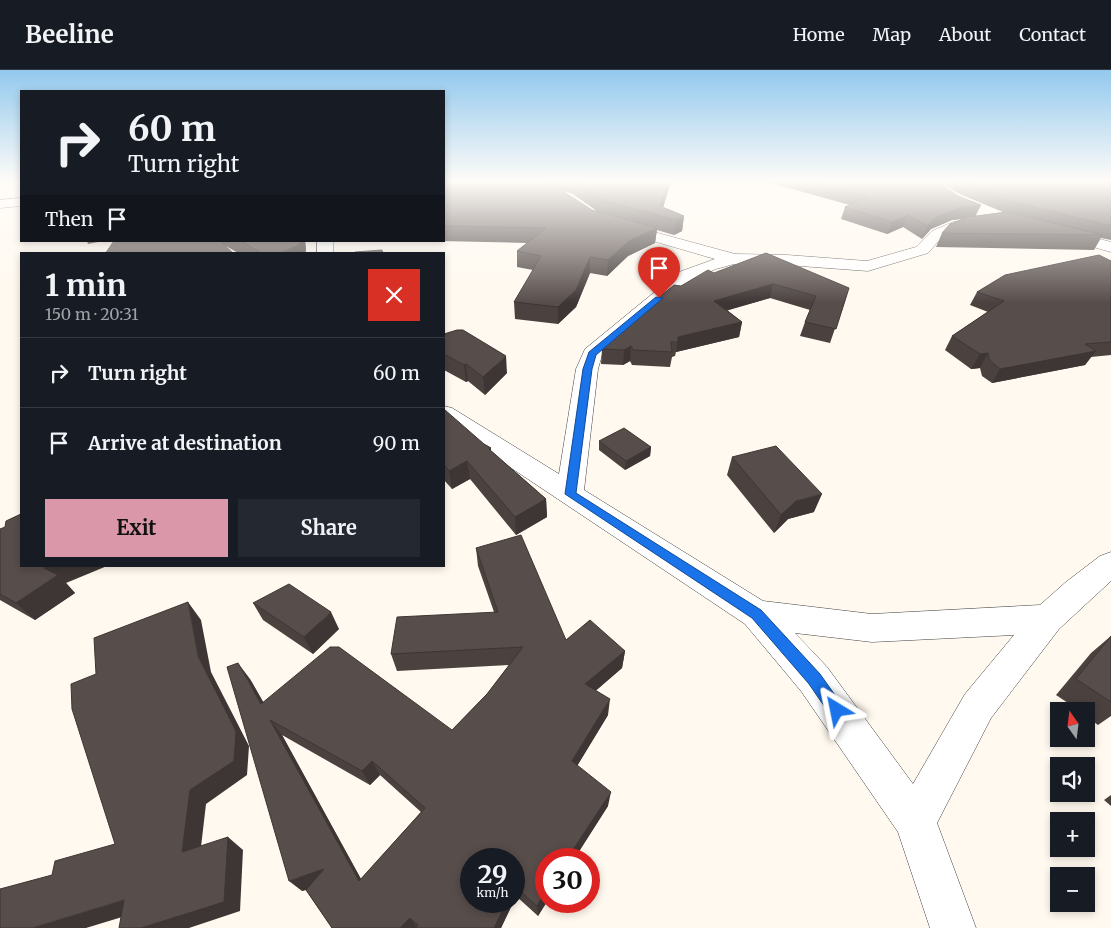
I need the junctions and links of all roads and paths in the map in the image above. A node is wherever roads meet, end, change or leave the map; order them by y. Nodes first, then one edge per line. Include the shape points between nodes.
1 (975, 222) edge
2 (606, 223) edge
3 (1047, 230) edge
4 (1111, 247) edge
5 (734, 259) junction
6 (445, 414) edge
7 (570, 494) junction
8 (1109, 569) edge
9 (756, 614) junction
10 (1047, 619) junction
11 (915, 821) junction
12 (953, 928) edge

1 - 5 street via 937,234 922,250 868,266
2 - 5 street
3 - 4 street
5 - 7 street via 685,276 592,354 587,369
6 - 7 street
7 - 9 street
8 - 10 street via 1077,590
9 - 10 street via 872,628
9 - 11 street via 814,679
10 - 11 street via 978,706
11 - 12 street

